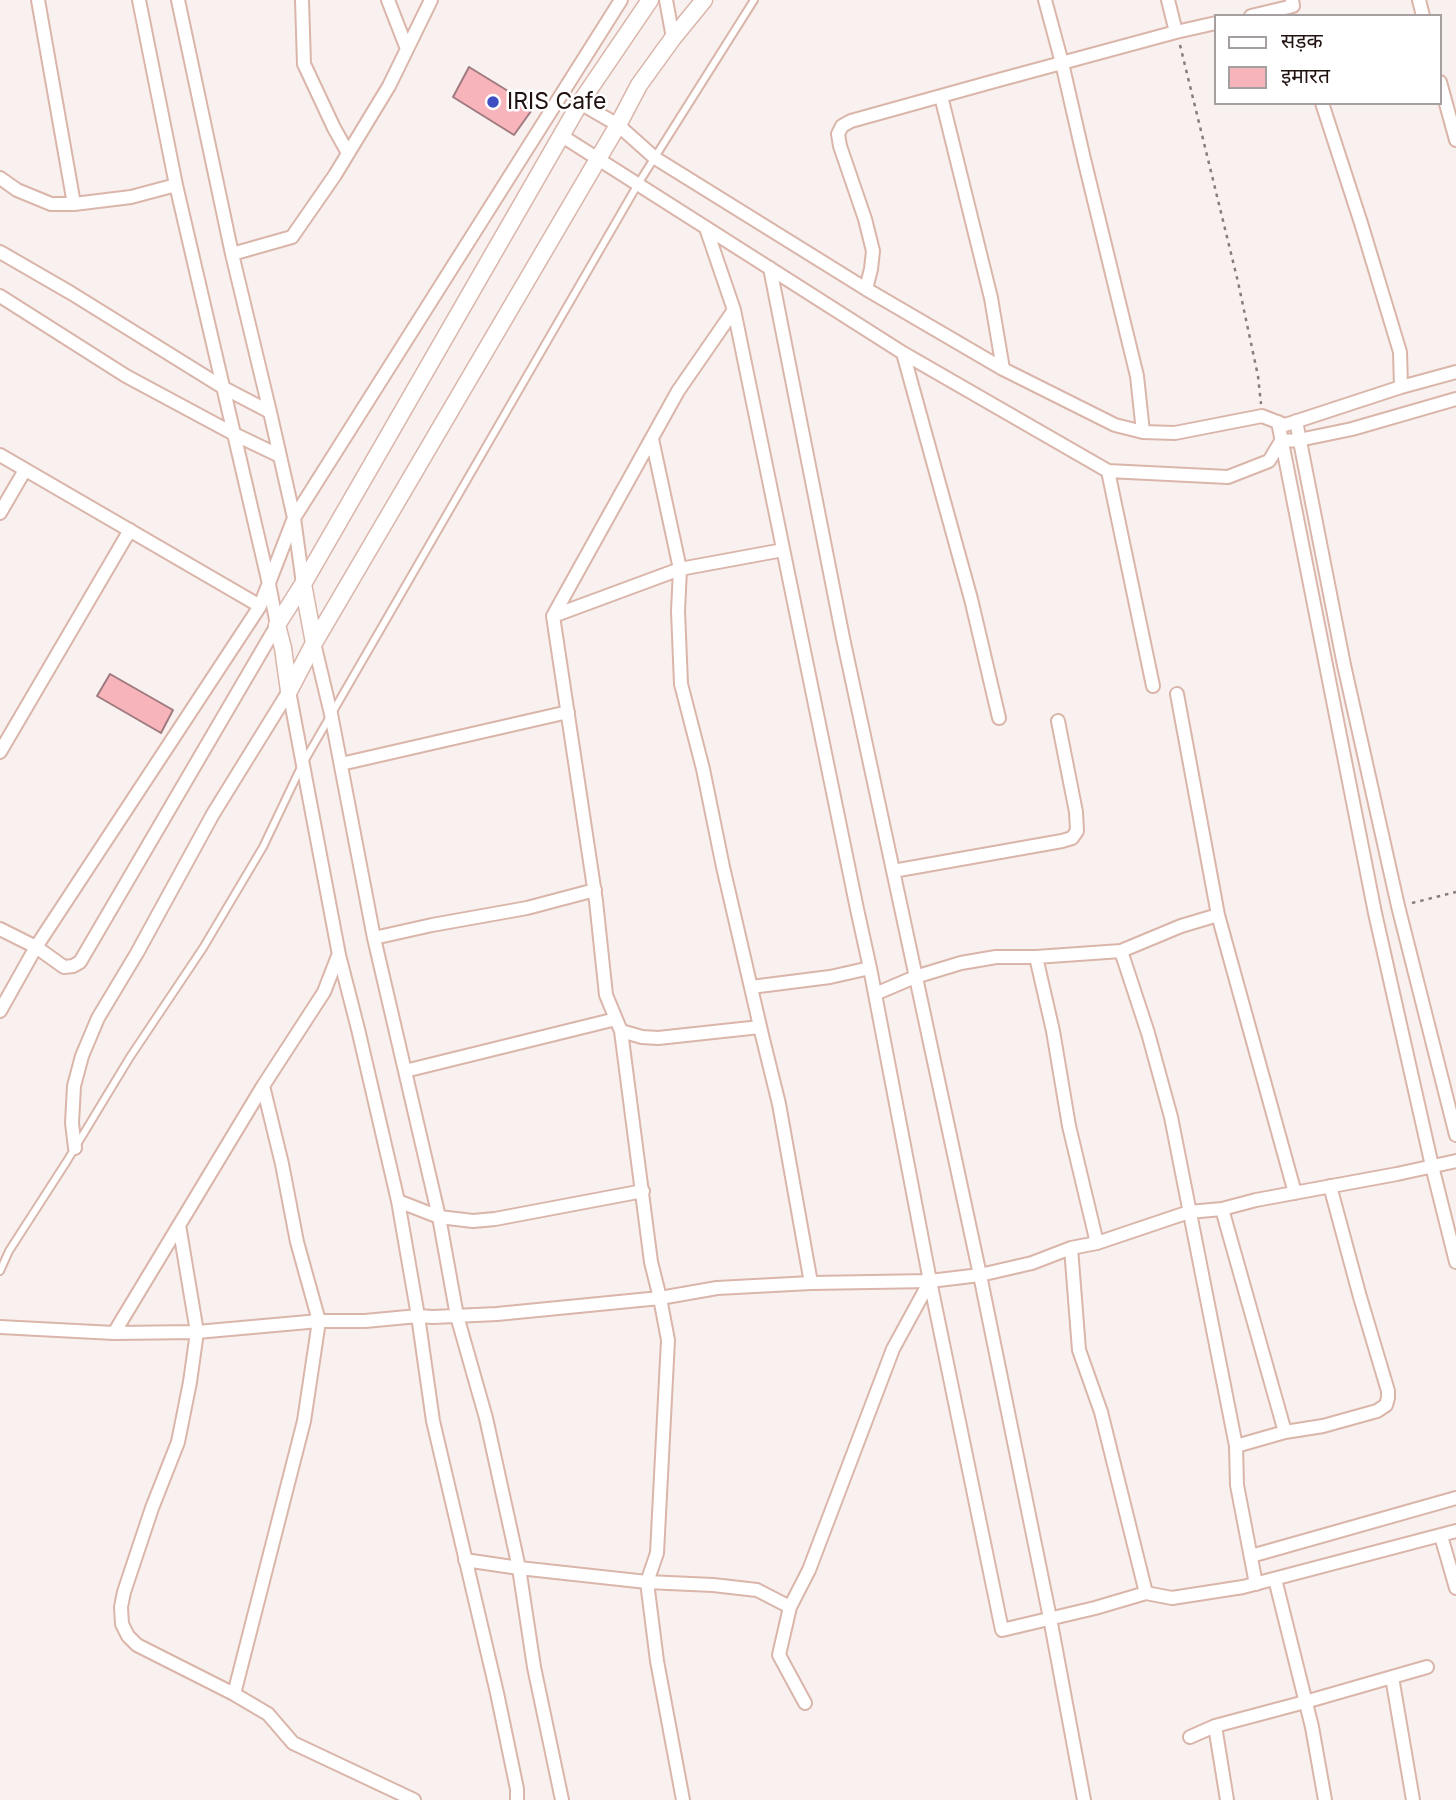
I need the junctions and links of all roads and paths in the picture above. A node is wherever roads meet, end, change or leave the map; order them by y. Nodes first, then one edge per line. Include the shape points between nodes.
1 (38, 0) edge
2 (139, 0) edge
3 (178, 0) edge
4 (302, 0) edge
5 (388, 0) edge
6 (431, 0) edge
7 (621, 0) edge
8 (650, 0) edge
9 (666, 0) edge
10 (704, 0) edge
11 (754, 0) edge
12 (1045, 0) edge
13 (1168, 0) edge
14 (1294, 7) edge
15 (1261, 14) edge
16 (1214, 23) edge
17 (1176, 32) junction
18 (673, 38) junction
19 (407, 49) junction
20 (1062, 63) junction
21 (1442, 89) edge
22 (941, 96) junction
23 (580, 103) junction
24 (1323, 105) edge
25 (618, 125) junction
26 (562, 136) junction
27 (1456, 140) edge
28 (348, 153) junction
29 (655, 158) junction
30 (597, 159) junction
31 (0, 178) edge
32 (638, 184) junction
33 (176, 185) junction
34 (74, 204) junction
35 (706, 228) junction
36 (0, 252) edge
37 (232, 254) junction
38 (769, 268) junction
39 (866, 289) junction
40 (0, 296) edge
41 (734, 310) junction
42 (903, 353) junction
43 (1003, 369) junction
44 (1456, 372) edge
45 (1401, 387) junction
46 (223, 388) junction
47 (1456, 399) edge
48 (270, 412) junction
49 (1262, 416) junction
50 (1296, 421) junction
51 (1278, 422) junction
52 (1143, 432) junction
53 (234, 434) junction
54 (652, 439) junction
55 (1299, 440) junction
56 (1281, 441) junction
57 (0, 455) edge
58 (280, 456) junction
59 (25, 470) junction
60 (1108, 471) junction
61 (0, 513) edge
62 (294, 519) junction
63 (130, 530) junction
64 (783, 550) junction
65 (680, 569) junction
66 (269, 584) junction
67 (303, 584) junction
68 (260, 606) junction
69 (553, 616) junction
70 (277, 625) junction
71 (314, 643) junction
72 (1153, 686) dead end
73 (289, 691) junction
74 (1177, 694) dead end
75 (568, 712) junction
76 (331, 714) junction
77 (999, 718) dead end
78 (1058, 721) dead end
79 (0, 752) edge
80 (341, 764) junction
81 (302, 765) junction
82 (893, 871) junction
83 (595, 890) junction
84 (1456, 892) edge
85 (1398, 906) junction
86 (1219, 915) junction
87 (0, 929) edge
88 (374, 938) junction
89 (36, 947) junction
90 (1121, 951) junction
91 (339, 956) junction
92 (1036, 957) junction
93 (870, 968) junction
94 (915, 977) junction
95 (751, 986) junction
96 (875, 994) junction
97 (0, 1011) edge
98 (619, 1025) junction
99 (760, 1027) junction
100 (405, 1071) junction
101 (263, 1086) junction
102 (1456, 1135) edge
103 (75, 1148) junction
104 (1456, 1161) edge
105 (1432, 1166) junction
106 (1330, 1186) junction
107 (643, 1191) junction
108 (1295, 1193) junction
109 (398, 1201) junction
110 (1222, 1209) junction
111 (1189, 1212) junction
112 (439, 1217) junction
113 (179, 1225) junction
114 (1097, 1243) junction
115 (1072, 1248) junction
116 (1456, 1262) edge
117 (0, 1271) edge
118 (980, 1275) junction
119 (930, 1281) junction
120 (811, 1283) junction
121 (660, 1298) junction
122 (418, 1316) junction
123 (457, 1316) junction
124 (319, 1321) junction
125 (0, 1327) edge
126 (197, 1332) junction
127 (114, 1333) junction
128 (1285, 1432) junction
129 (1236, 1446) junction
130 (1456, 1498) edge
131 (1456, 1531) edge
132 (1441, 1536) junction
133 (1251, 1556) junction
134 (465, 1560) junction
135 (519, 1568) junction
136 (1275, 1579) junction
137 (647, 1581) junction
138 (1256, 1584) junction
139 (1456, 1588) edge
140 (1146, 1593) junction
141 (790, 1607) junction
142 (1050, 1618) junction
143 (1427, 1667) dead end
144 (1392, 1677) junction
145 (234, 1695) junction
146 (1305, 1702) junction
147 (805, 1703) dead end
148 (1215, 1726) junction
149 (1190, 1737) dead end
150 (414, 1800) edge
151 (517, 1800) edge
152 (562, 1800) edge
153 (683, 1800) edge
154 (1084, 1800) edge
155 (1227, 1800) edge
156 (1325, 1800) edge
157 (1413, 1800) edge

1 - 34 street
2 - 33 street
3 - 37 street
4 - 28 street via 304,64
5 - 19 street
6 - 19 street
7 - 62 street
8 - 23 street
9 - 18 street
10 - 18 street
11 - 29 lane
12 - 20 street
13 - 17 street
14 - 15 street
16 - 17 street
17 - 20 street
17 - 49 path via 1238,282
18 - 25 street via 639,85
19 - 28 street
20 - 22 street
20 - 52 street via 1137,376
21 - 27 street
22 - 39 street via 851,121 838,134 873,251
22 - 43 street via 983,262
23 - 25 street
23 - 26 street
24 - 45 street via 1400,352
25 - 29 street
25 - 30 street
26 - 30 street
26 - 67 street
28 - 37 street via 292,237
29 - 32 lane
29 - 39 street
30 - 32 street
30 - 71 street
31 - 34 street via 51,204
32 - 35 street
32 - 76 lane
33 - 34 street via 131,197
33 - 46 street
35 - 38 street
35 - 41 street
36 - 46 street
37 - 48 street
38 - 42 street
38 - 82 street
39 - 43 street
40 - 53 street via 125,376
41 - 54 street via 678,391
41 - 64 street
42 - 60 street
42 - 77 street
43 - 52 street via 1115,425
44 - 45 street
45 - 50 street
46 - 48 street
46 - 53 street
47 - 55 street
48 - 58 street
49 - 51 street
49 - 52 street via 1175,433
50 - 51 street
50 - 55 street
51 - 56 street
53 - 58 street
53 - 66 street
54 - 65 street
54 - 69 street
55 - 56 street
55 - 85 street
56 - 60 street via 1269,461 1228,477
56 - 105 street via 1373,900
57 - 59 street
58 - 62 street
59 - 61 street
59 - 63 street
60 - 72 street
62 - 66 street
62 - 67 street
63 - 68 street
63 - 79 street
64 - 65 street
64 - 93 street
65 - 69 street
65 - 95 street via 681,684
66 - 68 street
66 - 70 street
67 - 70 street
67 - 71 street
68 - 89 street
69 - 75 street
70 - 73 street
70 - 89 street via 80,962 64,967
71 - 73 street
71 - 76 street
73 - 81 street
73 - 103 street via 98,1018 74,1086
74 - 86 street
75 - 80 street
75 - 83 street
76 - 80 street
76 - 81 lane
78 - 82 street via 1076,812 1077,831 1072,838
80 - 88 street
81 - 91 street
81 - 103 lane via 262,848 204,948
82 - 94 street
83 - 88 street
83 - 98 street via 606,995
84 - 85 path
85 - 102 street
86 - 90 street
86 - 108 street
87 - 89 street
88 - 100 street
89 - 97 street
90 - 92 street
90 - 111 street via 1171,1117
91 - 101 street via 324,992
91 - 109 street
92 - 94 street via 996,957
92 - 114 street
93 - 95 street
93 - 96 street
94 - 96 street
94 - 118 street
95 - 99 street
96 - 119 street
98 - 99 street via 642,1038
98 - 100 street
98 - 107 street
99 - 120 street via 779,1104
100 - 112 street
101 - 113 street
101 - 124 street
103 - 117 lane
104 - 105 street
105 - 106 street
105 - 116 street
106 - 108 street
106 - 128 street via 1388,1391 1387,1405 1323,1426
107 - 112 street via 495,1219
107 - 121 street
108 - 110 street
109 - 112 street
109 - 122 street
110 - 111 street
110 - 128 street
111 - 114 street
111 - 129 street
112 - 123 street
113 - 126 street
113 - 127 street
114 - 115 street
115 - 118 street
115 - 140 street via 1079,1350 1101,1412
118 - 119 street
118 - 142 street
119 - 120 street
119 - 141 street via 893,1349 809,1570
119 - 142 street via 1002,1630
120 - 121 street via 717,1288
121 - 123 street
121 - 137 street via 668,1340 665,1419 657,1553
122 - 123 street
122 - 124 street
122 - 134 street via 433,1421
123 - 135 street via 486,1418
124 - 126 street
124 - 145 street via 304,1421
125 - 127 street
126 - 127 street
126 - 145 street via 178,1442 124,1592 122,1624 137,1645
128 - 129 street
129 - 133 street via 1237,1485
130 - 133 street
131 - 132 street
132 - 136 street
132 - 139 street
133 - 138 street
134 - 135 street
134 - 151 street
135 - 137 street
135 - 152 street
136 - 138 street
136 - 146 street
137 - 141 street via 757,1590
137 - 153 street
138 - 140 street via 1172,1598
140 - 142 street
141 - 147 street via 779,1654
142 - 154 street
143 - 144 street
144 - 146 street
144 - 157 street
145 - 150 street via 268,1714 293,1743
146 - 148 street
146 - 156 street
148 - 149 street
148 - 155 street

